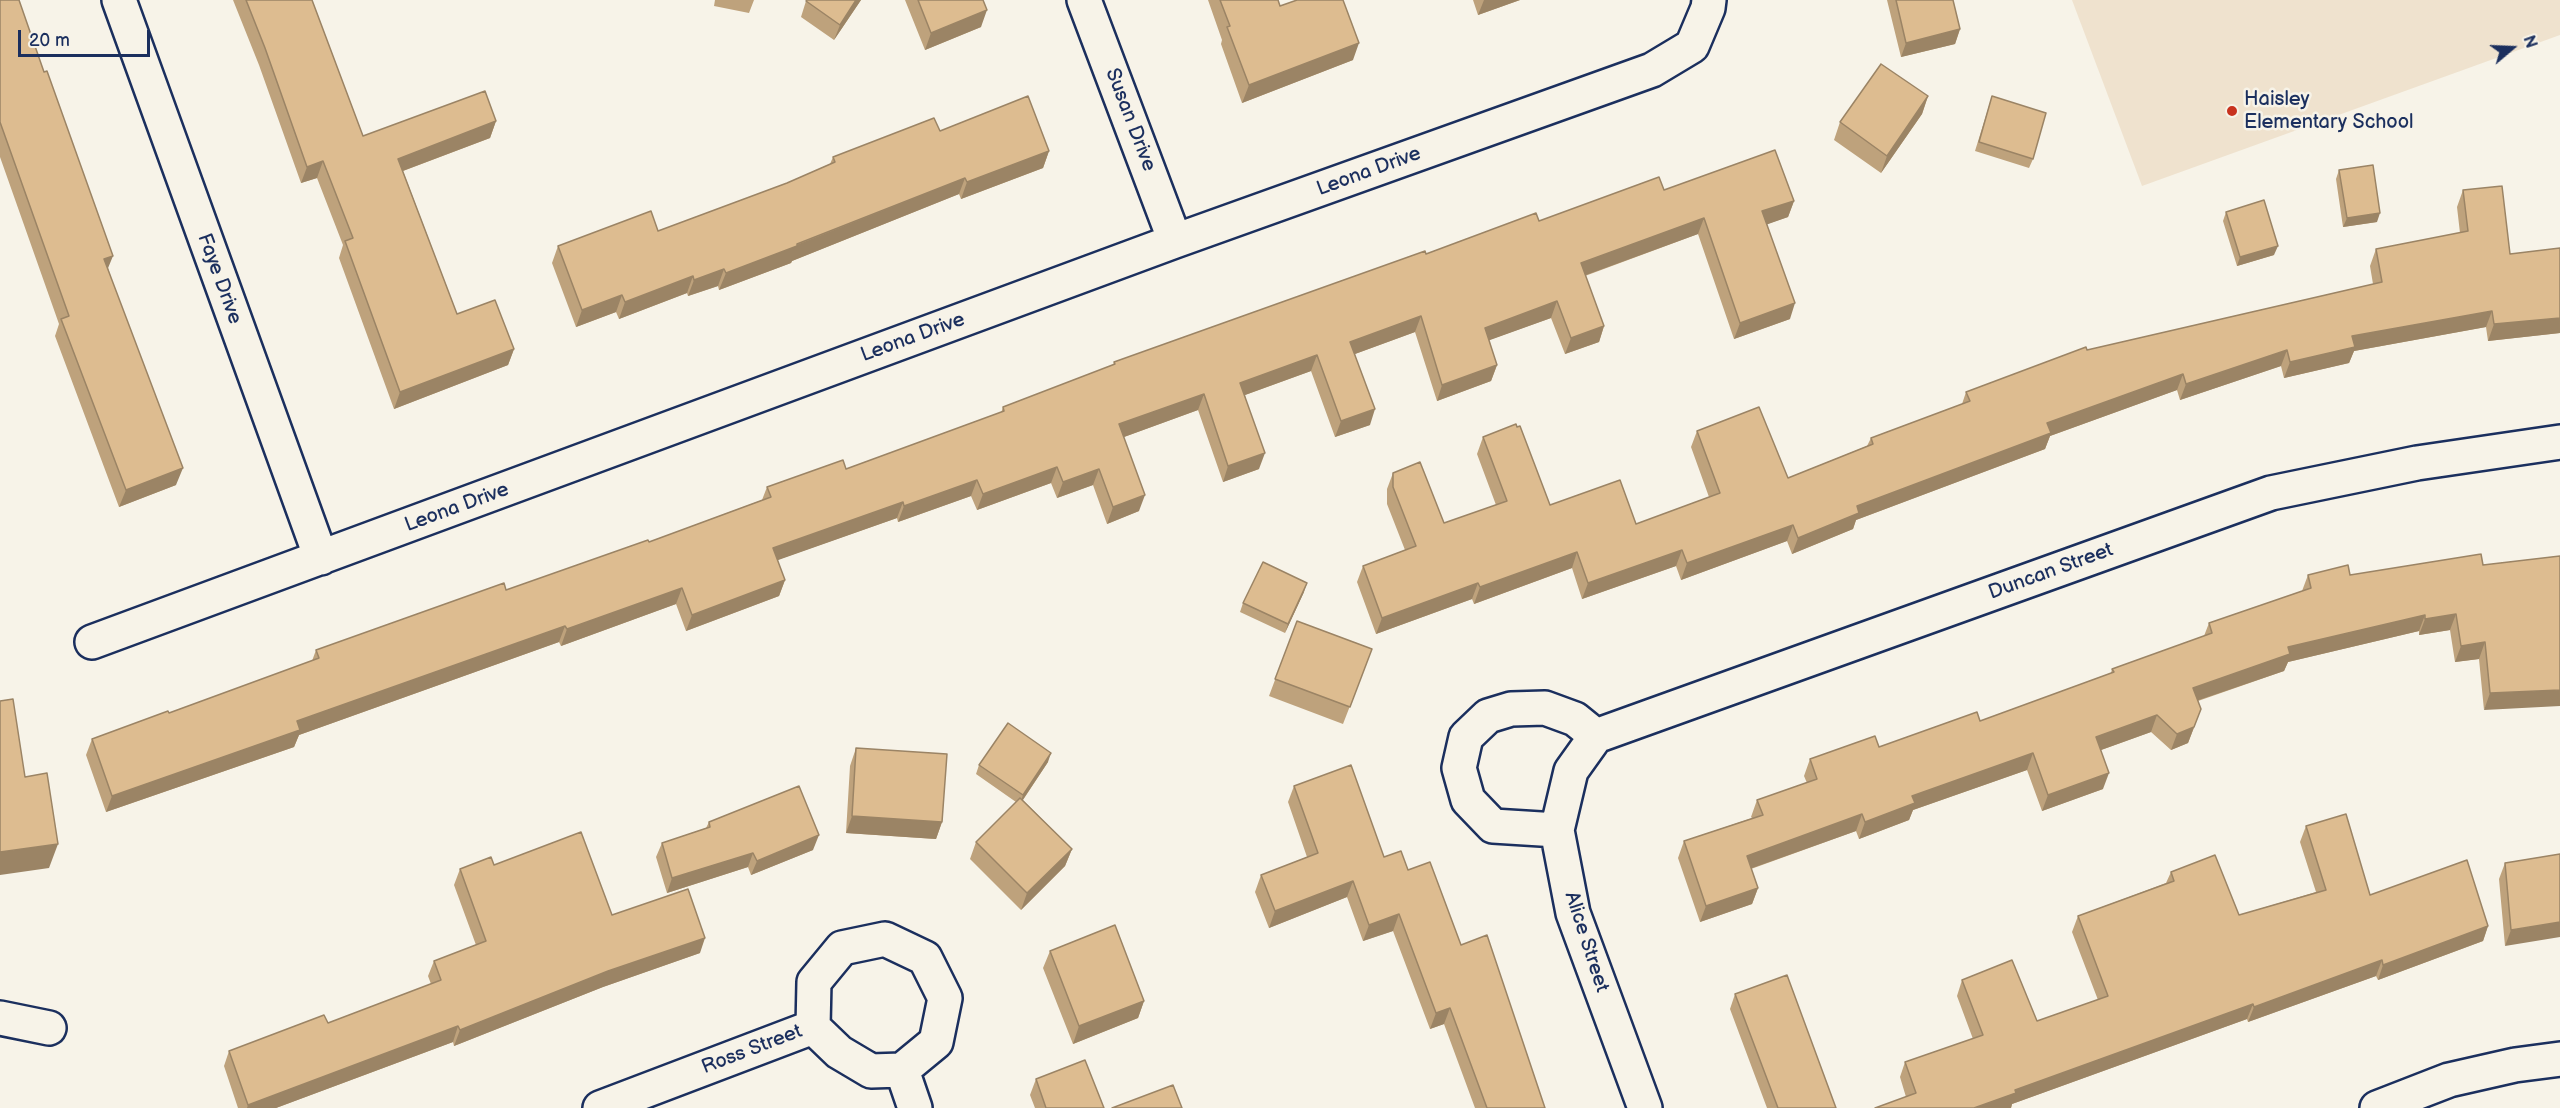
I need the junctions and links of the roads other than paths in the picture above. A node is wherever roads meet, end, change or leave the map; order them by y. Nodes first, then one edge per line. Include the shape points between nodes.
1 (119, 0) edge
2 (1084, 0) edge
3 (1709, 4) edge
4 (1175, 241) junction
5 (2560, 442) edge
6 (321, 558) junction
7 (92, 642) dead end
8 (1596, 736) junction
9 (1557, 830) junction
10 (0, 1018) edge
11 (813, 1027) junction
12 (49, 1028) dead end
13 (2560, 1059) edge
14 (902, 1070) junction
15 (600, 1108) edge
16 (915, 1108) edge
17 (1645, 1108) edge
18 (2377, 1108) edge

1 - 6 street, Faye Drive
2 - 4 street, Susan Drive
3 - 4 street, Leona Drive via 1692,46 1652,70
4 - 6 street, Leona Drive
5 - 8 street, Duncan Street via 2417,463 2271,493
6 - 7 street, Leona Drive
8 - 9 street, Alice Street via 1571,771
8 - 9 street via 1575,719 1545,708 1511,709 1488,716 1466,737 1459,768 1468,800 1493,825
9 - 17 street, Alice Street via 1573,913
10 - 12 street
11 - 14 street via 839,1052 871,1071
11 - 14 street, Ross Street via 814,982 842,948 885,939 925,958 945,998 936,1042
11 - 15 street, Ross Street
13 - 18 street via 2449,1080
14 - 16 street

